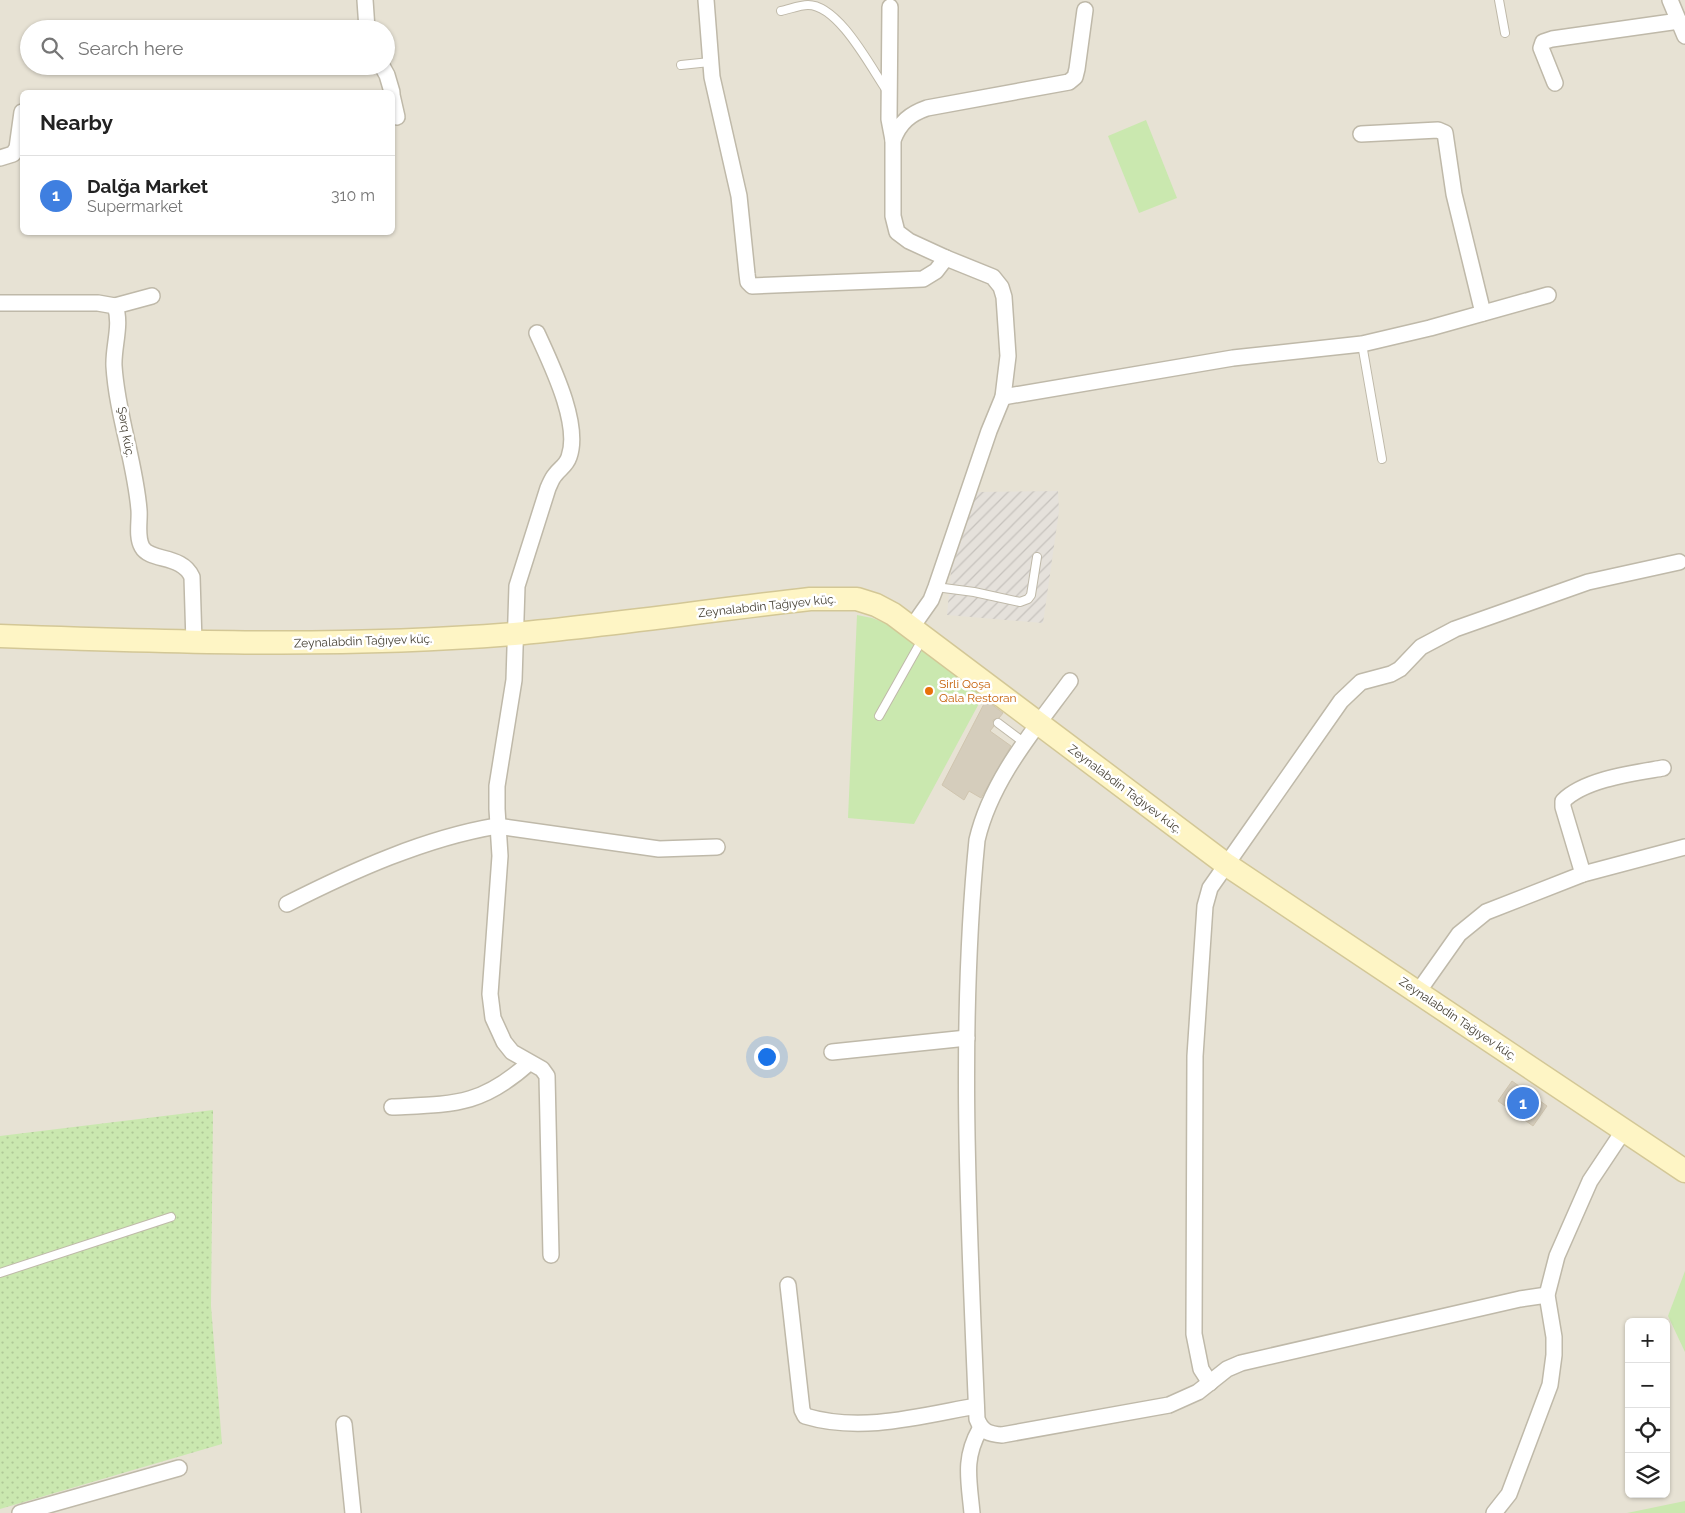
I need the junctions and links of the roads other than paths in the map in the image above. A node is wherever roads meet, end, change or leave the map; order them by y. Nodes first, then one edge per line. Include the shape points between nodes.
1 (364, 0) edge
2 (706, 0) edge
3 (1499, 0) edge
4 (1670, 0) edge
5 (890, 7) dead end
6 (1086, 10) dead end
7 (782, 11) dead end
8 (366, 20) edge
9 (1679, 20) junction
10 (1504, 33) dead end
11 (1685, 36) edge
12 (710, 62) junction
13 (681, 65) dead end
14 (388, 75) edge
15 (1556, 83) dead end
16 (391, 90) edge
17 (890, 94) junction
18 (20, 126) edge
19 (1361, 134) dead end
20 (893, 140) junction
21 (0, 158) edge
22 (946, 258) junction
23 (1548, 295) dead end
24 (152, 296) dead end
25 (0, 303) edge
26 (115, 306) junction
27 (1483, 313) junction
28 (537, 332) dead end
29 (1362, 344) junction
30 (1003, 396) junction
31 (1382, 459) dead end
32 (1037, 557) dead end
33 (1679, 562) dead end
34 (936, 587) junction
35 (918, 631) junction
36 (514, 634) junction
37 (0, 636) edge
38 (194, 643) junction
39 (1070, 681) dead end
40 (879, 716) dead end
41 (998, 724) dead end
42 (1038, 725) junction
43 (1026, 744) junction
44 (1663, 768) dead end
45 (497, 826) junction
46 (718, 847) dead end
47 (1685, 847) edge
48 (1227, 865) junction
49 (1583, 874) junction
50 (287, 904) dead end
51 (1418, 992) junction
52 (967, 1038) junction
53 (832, 1052) dead end
54 (529, 1063) junction
55 (392, 1107) dead end
56 (1624, 1130) junction
57 (1685, 1171) edge
58 (171, 1217) dead end
59 (551, 1256) dead end
60 (0, 1273) edge
61 (788, 1285) dead end
62 (1547, 1295) junction
63 (1210, 1383) junction
64 (976, 1406) junction
65 (344, 1424) dead end
66 (980, 1428) junction
67 (179, 1468) dead end
68 (20, 1513) edge
69 (353, 1513) edge
70 (972, 1513) edge
71 (1494, 1513) edge

1 - 8 street
2 - 12 street
3 - 10 lane
4 - 9 street
5 - 17 street
6 - 20 street via 1077,69 1069,82 927,108 908,116
7 - 17 lane via 809,5 841,23
9 - 11 street
9 - 15 street via 1543,42 1541,48
12 - 13 lane
12 - 22 street via 739,196 746,274 752,286 923,280
14 - 16 street
17 - 20 street via 889,119
18 - 21 street via 17,148 13,154
19 - 27 street via 1438,130 1445,133 1454,194
20 - 22 street via 893,216 897,232 909,242
22 - 30 street via 993,278 1001,287 1008,356
23 - 27 street
24 - 26 street
25 - 26 street via 98,303
26 - 38 street, Şərq küç. via 114,365 139,504 140,542 146,552 184,565 189,570 192,577
27 - 29 street
28 - 36 street via 554,372 571,428 572,442 566,464 548,488 517,586
29 - 30 street via 1233,358
29 - 31 lane
30 - 34 street
32 - 34 lane via 1031,595 1020,602
33 - 48 street via 1588,582 1455,629 1422,647 1400,669 1361,682 1341,701
34 - 35 street
35 - 36 street, Zeynalabdin Tağıyev küç. via 876,605 835,598
35 - 40 lane
35 - 42 street, Zeynalabdin Tağıyev küç.
36 - 38 street, Zeynalabdin Tağıyev küç. via 307,643
36 - 45 street via 514,680 498,786
37 - 38 street, Zeynalabdin Tağıyev küç.
39 - 42 street
41 - 43 lane
42 - 43 street
42 - 48 street, Zeynalabdin Tağıyev küç.
43 - 52 street via 992,796 977,840
44 - 49 street via 1624,775 1584,788 1563,801
45 - 46 street via 651,848
45 - 50 street via 402,853
45 - 54 street via 500,856 490,994 493,1018 504,1042 512,1052
47 - 49 street
48 - 51 street, Zeynalabdin Tağıyev küç.
48 - 63 street via 1210,888 1205,906 1195,1056 1194,1334 1200,1369
49 - 51 street via 1486,912 1459,934
51 - 56 street, Zeynalabdin Tağıyev küç.
52 - 53 street
52 - 64 street via 966,1108
54 - 55 street via 508,1082 488,1093 441,1104
54 - 59 street via 542,1069 549,1087
56 - 57 street, Zeynalabdin Tağıyev küç.
56 - 62 street via 1582,1197 1557,1256
58 - 60 lane
61 - 64 street via 805,1416 848,1424 870,1423
62 - 63 street via 1241,1364 1227,1369
62 - 71 street via 1554,1355 1550,1385 1509,1494
63 - 66 street via 1169,1405 1002,1435
64 - 66 street
65 - 69 street
66 - 70 street via 968,1455
67 - 68 street

